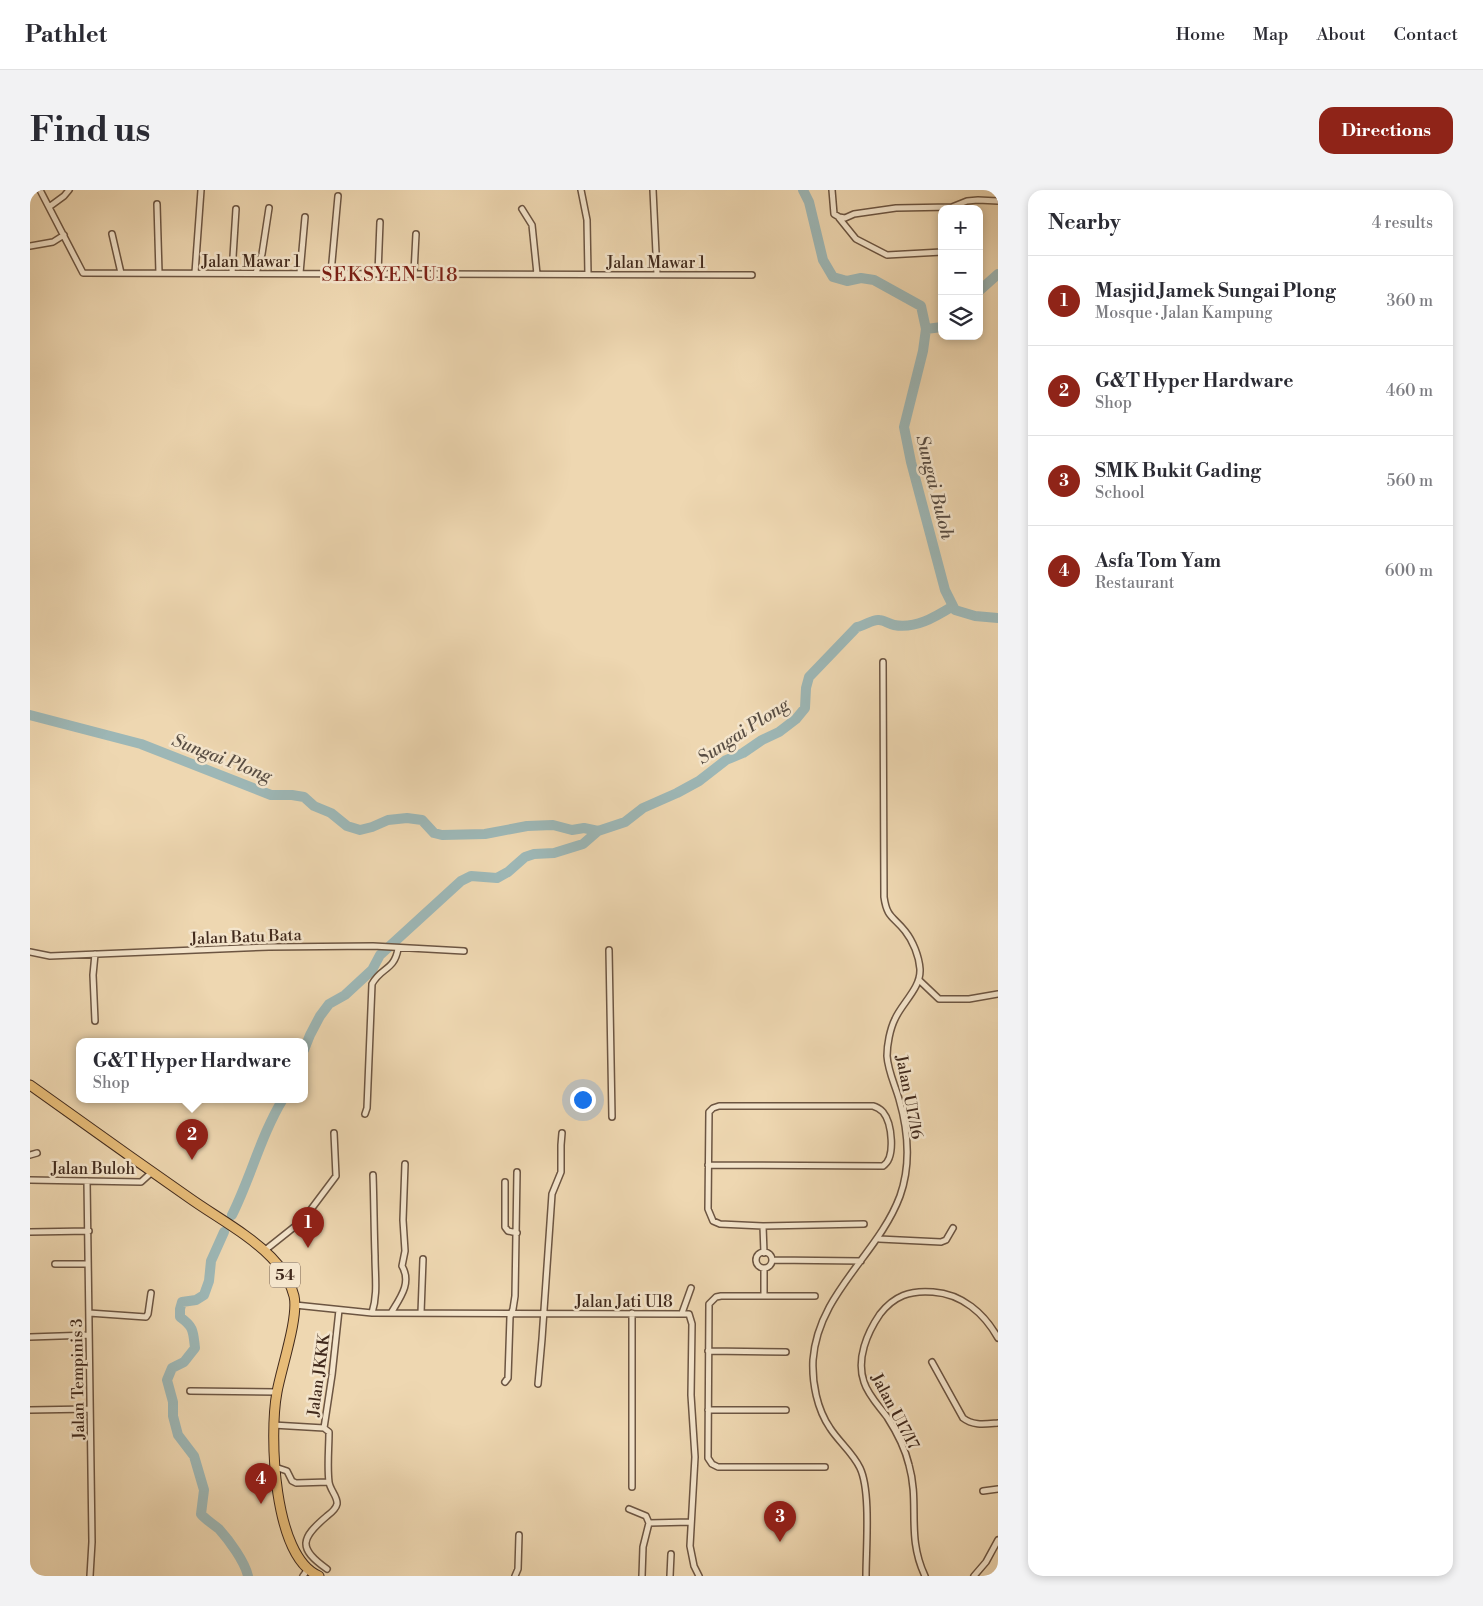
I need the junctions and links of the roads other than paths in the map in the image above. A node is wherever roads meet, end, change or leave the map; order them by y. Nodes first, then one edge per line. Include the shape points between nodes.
1 (40, 190) edge
2 (69, 190) edge
3 (201, 190) edge
4 (581, 190) edge
5 (653, 190) edge
6 (832, 192) edge
7 (338, 196) dead end
8 (998, 201) edge
9 (157, 204) dead end
10 (49, 207) junction
11 (269, 208) dead end
12 (236, 209) dead end
13 (522, 209) dead end
14 (305, 216) dead end
15 (839, 218) junction
16 (380, 222) dead end
17 (64, 234) junction
18 (112, 234) dead end
19 (416, 234) dead end
20 (30, 246) edge
21 (938, 252) edge
22 (122, 273) junction
23 (159, 273) junction
24 (195, 273) junction
25 (232, 273) junction
26 (256, 273) junction
27 (300, 273) junction
28 (331, 273) junction
29 (378, 273) junction
30 (414, 274) junction
31 (537, 274) junction
32 (588, 274) junction
33 (657, 274) junction
34 (752, 275) dead end
35 (882, 662) dead end
36 (398, 949) junction
37 (609, 950) dead end
38 (464, 951) dead end
39 (30, 952) edge
40 (95, 954) junction
41 (919, 980) junction
42 (998, 994) edge
43 (95, 1021) dead end
44 (30, 1085) edge
45 (365, 1114) dead end
46 (612, 1117) dead end
47 (334, 1133) dead end
48 (562, 1133) dead end
49 (38, 1153) dead end
50 (30, 1154) edge
51 (405, 1164) dead end
52 (708, 1165) junction
53 (152, 1172) junction
54 (518, 1172) dead end
55 (373, 1175) dead end
56 (30, 1180) edge
57 (87, 1181) junction
58 (505, 1182) dead end
59 (864, 1224) dead end
60 (764, 1226) junction
61 (953, 1228) dead end
62 (89, 1231) junction
63 (30, 1232) edge
64 (517, 1233) junction
65 (879, 1239) junction
66 (264, 1251) junction
67 (764, 1253) junction
68 (423, 1259) dead end
69 (772, 1260) junction
70 (861, 1261) junction
71 (54, 1264) dead end
72 (88, 1264) junction
73 (764, 1268) junction
74 (691, 1288) dead end
75 (152, 1293) dead end
76 (764, 1296) junction
77 (815, 1296) dead end
78 (295, 1305) junction
79 (339, 1310) junction
80 (89, 1313) junction
81 (391, 1313) junction
82 (421, 1313) junction
83 (512, 1313) junction
84 (544, 1313) junction
85 (632, 1313) junction
86 (682, 1313) junction
87 (372, 1314) junction
88 (89, 1335) junction
89 (30, 1337) edge
90 (998, 1338) edge
91 (708, 1351) junction
92 (786, 1352) dead end
93 (932, 1362) dead end
94 (504, 1382) dead end
95 (538, 1384) dead end
96 (190, 1391) dead end
97 (276, 1392) junction
98 (90, 1409) junction
99 (30, 1410) edge
100 (708, 1410) junction
101 (786, 1410) dead end
102 (998, 1423) edge
103 (273, 1425) junction
104 (324, 1428) junction
105 (274, 1467) junction
106 (825, 1467) dead end
107 (329, 1482) junction
108 (632, 1487) dead end
109 (998, 1489) edge
110 (982, 1490) dead end
111 (629, 1509) dead end
112 (649, 1522) junction
113 (691, 1522) junction
114 (519, 1534) dead end
115 (998, 1540) edge
116 (671, 1554) dead end
117 (328, 1569) dead end
118 (312, 1574) edge
119 (90, 1576) edge
120 (515, 1576) edge
121 (642, 1576) edge
122 (670, 1576) edge
123 (699, 1576) edge
124 (866, 1576) edge
125 (925, 1576) edge
126 (974, 1576) edge

1 - 10 street, Jalan Mawar 1
2 - 10 street
3 - 24 street
4 - 32 street via 587,220
5 - 33 street
6 - 15 street via 834,214
7 - 28 street
8 - 15 street via 978,200 952,207 896,208
9 - 23 street
10 - 17 street, Jalan Mawar 1
11 - 26 street
12 - 25 street
13 - 31 street via 532,225
14 - 27 street
15 - 21 street via 856,239 887,255
16 - 29 street
17 - 20 street via 52,242
17 - 22 street, Jalan Mawar 1 via 83,273
18 - 22 street
19 - 30 street
22 - 23 street, Jalan Mawar 1
23 - 24 street, Jalan Mawar 1
24 - 25 street, Jalan Mawar 1
25 - 26 street, Jalan Mawar 1
26 - 27 street, Jalan Mawar 1
27 - 28 street, Jalan Mawar 1
28 - 29 street, Jalan Mawar 1
29 - 30 street, Jalan Mawar 1
30 - 31 street, Jalan Mawar 1
31 - 32 street, Jalan Mawar 1
32 - 33 street, Jalan Mawar 1
33 - 34 street, Jalan Mawar 1
35 - 41 street via 884,897 890,917 906,932 917,954
36 - 38 street, Jalan Batu Bata
36 - 40 street, Jalan Batu Bata via 373,946 240,947
36 - 45 street via 394,963 372,984
37 - 46 street
39 - 40 street, Jalan Batu Bata via 50,956
40 - 43 street
41 - 42 street via 938,999 969,1000
41 - 65 street, Jalan U17/16 via 894,1019 887,1056 906,1130 907,1164 901,1194
44 - 53 highway, 54
47 - 66 street via 336,1176 303,1220
48 - 84 street via 561,1172 552,1194
49 - 50 street
51 - 81 street via 405,1251 402,1266 406,1280
52 - 52 street via 709,1112 719,1106 873,1106 884,1113 891,1136 891,1156 883,1166
52 - 60 street via 708,1209 713,1221
53 - 57 street, Jalan Buloh via 141,1182
53 - 66 highway, 54
54 - 64 street
55 - 87 street via 377,1281
56 - 57 street, Jalan Buloh
57 - 62 street, Jalan Tempinis 3
58 - 64 street via 505,1227
59 - 60 street
60 - 67 street
61 - 65 street via 941,1242
62 - 63 street
62 - 72 street, Jalan Tempinis 3
64 - 83 street
65 - 70 street, Jalan U17/16
66 - 78 highway, 54 via 282,1270 290,1284
67 - 69 street
67 - 73 street via 757,1257 756,1262
68 - 82 street
69 - 70 street
69 - 73 street
70 - 124 street, Jalan U17/16 via 839,1290 822,1321 813,1360 813,1382 830,1428 860,1468 866,1490
71 - 72 street
72 - 80 street, Jalan Tempinis 3
73 - 76 street
74 - 86 street
75 - 80 street via 146,1317
76 - 77 street
76 - 91 street via 721,1296 712,1300 708,1309
78 - 79 street, Jalan Jati U18
78 - 97 highway, 54
79 - 87 street, Jalan Jati U18
79 - 104 street, Jalan JKKK
80 - 88 street, Jalan Tempinis 3
81 - 82 street, Jalan Jati U18
81 - 87 street, Jalan Jati U18
82 - 83 street, Jalan Jati U18
83 - 84 street, Jalan Jati U18
83 - 94 street via 508,1378
84 - 85 street, Jalan Jati U18
84 - 95 street
85 - 86 street, Jalan Jati U18
85 - 108 street
86 - 113 street, Jalan Jati U18 via 689,1314 692,1324 690,1395 695,1457
88 - 89 street
88 - 98 street, Jalan Tempinis 3
90 - 125 street, Jalan U17/17 via 974,1307 954,1296 920,1291 904,1294 891,1302 865,1343 862,1358 864,1382 894,1428 909,1463 915,1490 913,1535
91 - 92 street
91 - 100 street
93 - 102 street via 963,1418 975,1424
96 - 97 street
97 - 103 highway, 54
98 - 99 street
98 - 119 street, Jalan Tempinis 3
100 - 101 street
100 - 106 street via 708,1458 718,1467
103 - 104 street
103 - 105 highway, 54
104 - 107 street, Jalan JKKK via 329,1432
105 - 107 street via 287,1470 296,1483
105 - 118 highway, 54 via 290,1542
107 - 117 street, Jalan JKKK via 337,1504 308,1533 306,1540 309,1553
109 - 110 street
111 - 112 street via 646,1516
112 - 113 street
112 - 121 street via 643,1547
113 - 123 street, Jalan Jati U18 via 690,1546
114 - 120 street
115 - 126 street
116 - 122 street

